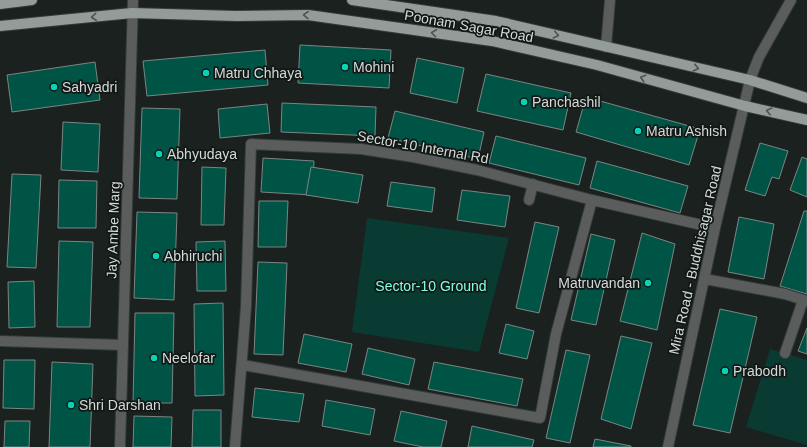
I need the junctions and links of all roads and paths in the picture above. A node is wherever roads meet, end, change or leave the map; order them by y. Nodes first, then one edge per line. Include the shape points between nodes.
1 (32, 0) edge
2 (133, 0) edge
3 (352, 0) edge
4 (610, 0) edge
5 (791, 0) edge
6 (0, 4) edge
7 (132, 13) junction
8 (0, 26) edge
9 (606, 47) junction
10 (750, 80) junction
11 (807, 98) edge
12 (745, 106) junction
13 (807, 120) edge
14 (533, 184) junction
15 (529, 200) dead end
16 (592, 200) junction
17 (715, 228) junction
18 (705, 279) junction
19 (805, 300) edge
20 (0, 341) edge
21 (123, 345) junction
22 (786, 354) dead end
23 (243, 365) junction
24 (120, 447) edge
25 (234, 447) edge
26 (668, 447) edge

1 - 6 main road
2 - 7 street, Jay Ambe Marg
3 -> 9 main road, Poonam Sagar Road via 496,21
4 - 9 street
5 - 10 street, Mira Road - Buddhisagar Road via 759,57
7 -> 8 main road, Poonam Sagar Road
12 -> 7 main road, Poonam Sagar Road via 597,65 492,41 308,15
7 - 21 street, Jay Ambe Marg
9 -> 10 main road, Poonam Sagar Road
10 - 11 main road, Poonam Sagar Road
10 - 12 street, Mira Road - Buddhisagar Road
13 -> 12 main road, Poonam Sagar Road
12 - 17 street, Mira Road - Buddhisagar Road
14 - 15 street
14 - 16 street, Sector-10 Internal Rd
14 - 23 street, Sector-10 Internal Rd via 413,157 361,149 252,144
16 - 17 street, Sector-10 Internal Rd
16 - 23 street via 556,334 540,418
17 - 18 street, Mira Road - Buddhisagar Road
18 - 19 street
18 - 26 street, Mira Road - Buddhisagar Road
19 - 22 street
20 - 21 street
21 - 24 street, Jay Ambe Marg
23 - 25 street, Sector-10 Internal Rd

